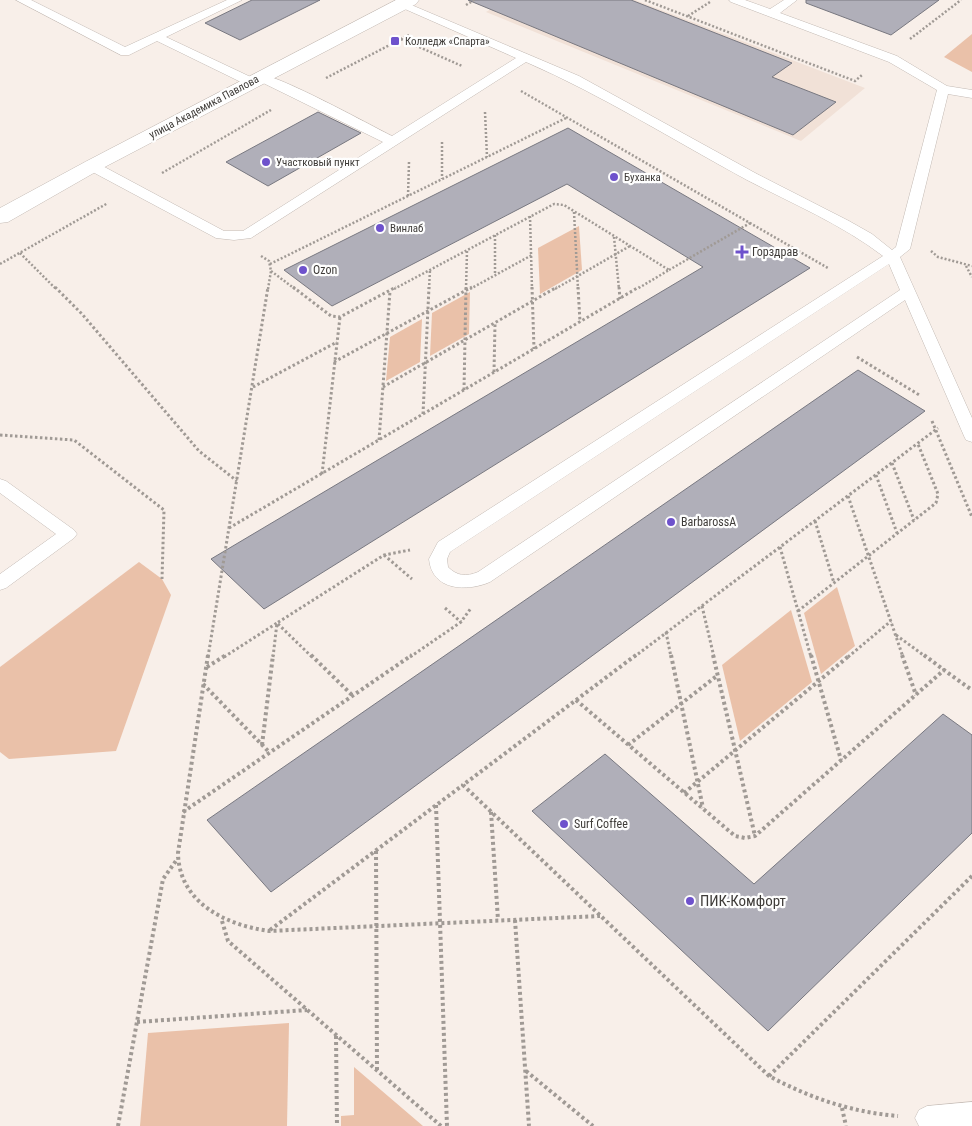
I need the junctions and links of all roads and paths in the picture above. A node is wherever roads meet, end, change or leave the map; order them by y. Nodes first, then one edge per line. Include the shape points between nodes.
1 (22, 0) edge
2 (236, 0) edge
3 (645, 0) edge
4 (712, 0) edge
5 (735, 0) edge
6 (775, 0) edge
7 (791, 0) edge
8 (406, 2) edge
9 (766, 12) junction
10 (687, 16) junction
11 (438, 20) junction
12 (157, 38) junction
13 (401, 40) junction
14 (525, 56) junction
15 (887, 56) junction
16 (256, 79) junction
17 (488, 81) junction
18 (943, 90) junction
19 (299, 94) junction
20 (972, 94) edge
21 (442, 111) junction
22 (566, 118) junction
23 (394, 142) junction
24 (487, 157) junction
25 (92, 166) junction
26 (442, 179) junction
27 (134, 189) junction
28 (574, 211) junction
29 (530, 216) junction
30 (0, 217) edge
31 (750, 223) junction
32 (908, 232) junction
33 (494, 235) junction
34 (228, 236) junction
35 (614, 236) junction
36 (630, 246) junction
37 (467, 250) junction
38 (20, 253) junction
39 (532, 255) junction
40 (616, 255) junction
41 (893, 257) junction
42 (0, 264) edge
43 (270, 264) junction
44 (966, 265) junction
45 (972, 266) edge
46 (430, 269) junction
47 (669, 270) junction
48 (272, 271) junction
49 (494, 275) junction
50 (578, 276) junction
51 (972, 277) edge
52 (853, 282) junction
53 (390, 290) junction
54 (466, 291) junction
55 (908, 291) junction
56 (620, 299) junction
57 (533, 302) junction
58 (428, 312) junction
59 (340, 317) junction
60 (580, 322) junction
61 (494, 323) junction
62 (387, 334) junction
63 (465, 340) junction
64 (337, 342) junction
65 (833, 342) junction
66 (534, 349) junction
67 (334, 362) junction
68 (425, 363) junction
69 (494, 372) junction
70 (252, 387) junction
71 (383, 387) junction
72 (918, 388) dead end
73 (464, 390) junction
74 (921, 396) junction
75 (925, 404) dead end
76 (961, 411) junction
77 (928, 413) dead end
78 (423, 414) junction
79 (936, 430) junction
80 (0, 435) edge
81 (972, 436) edge
82 (378, 440) junction
83 (918, 444) junction
84 (892, 463) junction
85 (322, 474) junction
86 (876, 475) junction
87 (237, 480) junction
88 (0, 485) edge
89 (848, 496) junction
90 (972, 517) edge
91 (914, 520) junction
92 (815, 521) junction
93 (229, 528) junction
94 (897, 533) junction
95 (780, 547) junction
96 (384, 555) dead end
97 (869, 556) junction
98 (162, 579) dead end
99 (0, 583) edge
100 (834, 583) junction
101 (702, 606) junction
102 (798, 611) junction
103 (891, 621) junction
104 (461, 622) dead end
105 (277, 623) junction
106 (666, 632) junction
107 (896, 636) junction
108 (206, 668) junction
109 (944, 670) junction
110 (718, 675) junction
111 (818, 682) junction
112 (203, 684) junction
113 (972, 690) edge
114 (916, 695) junction
115 (353, 696) junction
116 (576, 700) junction
117 (681, 704) junction
118 (262, 745) junction
119 (628, 745) junction
120 (736, 751) junction
121 (270, 753) junction
122 (841, 760) junction
123 (697, 782) junction
124 (463, 785) junction
125 (684, 793) junction
126 (436, 805) junction
127 (703, 809) junction
128 (491, 811) junction
129 (183, 812) junction
130 (755, 836) junction
131 (376, 850) junction
132 (178, 858) junction
133 (972, 876) edge
134 (600, 916) junction
135 (514, 919) junction
136 (222, 920) junction
137 (498, 920) junction
138 (440, 923) junction
139 (376, 927) junction
140 (269, 931) junction
141 (307, 1010) junction
142 (137, 1022) junction
143 (336, 1035) junction
144 (377, 1070) junction
145 (526, 1070) junction
146 (769, 1076) junction
147 (842, 1108) junction
148 (972, 1114) edge
149 (935, 1120) edge
150 (118, 1126) edge
151 (337, 1126) edge
152 (441, 1126) edge
153 (447, 1126) edge
154 (529, 1126) edge
155 (593, 1126) edge
156 (846, 1126) edge

1 - 12 lane via 125,52
2 - 12 lane
3 - 10 path
4 - 10 path
5 - 9 lane
6 - 9 lane
7 - 9 lane
8 - 11 lane
8 - 16 street, улица Академика Павлова
9 - 15 lane
10 - 15 path via 855,81
11 - 13 path
11 - 14 lane
12 - 16 lane
13 - 17 path
13 - 19 path
14 - 17 lane
14 - 41 lane via 576,79 752,178 844,224
15 - 18 lane
16 - 19 lane
16 - 25 street, улица Академика Павлова
17 - 21 lane
17 - 22 path via 518,90
17 - 24 path
18 - 20 lane
18 - 32 lane
19 - 23 lane
19 - 27 path
21 - 23 lane
21 - 26 path
22 - 24 path
22 - 31 path
23 - 34 lane via 252,232
24 - 26 path
25 - 27 lane
25 - 30 street, улица Академика Павлова
26 - 43 path
27 - 34 lane
27 - 38 path
28 - 29 path via 554,204
28 - 35 path
28 - 50 path
29 - 33 path
29 - 39 path
31 - 47 path
31 - 52 path
32 - 41 lane via 903,250
32 - 44 path via 938,257
33 - 37 path
33 - 49 path
34 - 43 path
35 - 36 path
35 - 40 path
36 - 40 path
36 - 47 path
37 - 46 path
37 - 54 path
38 - 42 path
38 - 87 path via 82,314 199,451
39 - 49 path
39 - 57 path
40 - 50 path
40 - 56 path
41 - 52 lane
41 - 55 lane
43 - 48 path
44 - 45 path
44 - 51 path
46 - 53 path
46 - 58 path
47 - 56 path
48 - 59 path via 331,316
48 - 70 path
49 - 54 path
50 - 57 path
50 - 60 path
52 - 65 lane via 444,547 438,557 439,568 444,575 456,581 484,577
53 - 59 path
53 - 62 path
54 - 58 path
54 - 63 path
55 - 65 lane
55 - 76 lane
56 - 60 path
57 - 61 path
57 - 66 path
58 - 62 path
58 - 68 path
59 - 64 path
60 - 66 path
61 - 63 path
61 - 69 path
62 - 67 path
62 - 71 path
63 - 68 path
63 - 73 path
64 - 67 path
64 - 70 path
65 - 74 path
66 - 69 path
67 - 85 path
68 - 71 path
68 - 78 path
69 - 73 path
70 - 87 path
71 - 82 path
72 - 74 path
73 - 78 path
74 - 75 path
76 - 79 path
76 - 81 lane
77 - 79 path
78 - 82 path
79 - 83 path
79 - 90 path
80 - 98 path via 74,440 164,510
82 - 85 path
83 - 84 path
83 - 91 path via 938,497 936,503
84 - 86 path
84 - 91 path
85 - 93 path
86 - 89 path
86 - 94 path
87 - 93 path
88 - 99 lane via 68,534
89 - 92 path
89 - 97 path
91 - 94 path
92 - 95 path
92 - 100 path
93 - 108 path
94 - 97 path
95 - 101 path
95 - 102 path
96 - 105 path
97 - 100 path
97 - 103 path
100 - 102 path
101 - 106 path
101 - 110 path
102 - 111 path
103 - 107 path
103 - 111 path
104 - 115 path
105 - 108 path
105 - 115 path
105 - 118 path
106 - 116 path
106 - 117 path
107 - 109 path
107 - 114 path
108 - 112 path
109 - 113 path
109 - 114 path
110 - 117 path
110 - 120 path
111 - 120 path
111 - 122 path
112 - 118 path
112 - 129 path
114 - 122 path
115 - 121 path
116 - 119 path
116 - 124 path
117 - 119 path
117 - 123 path
118 - 121 path
119 - 125 path
120 - 123 path
120 - 130 path
121 - 129 path
122 - 130 path
123 - 125 path
123 - 127 path
124 - 126 path
124 - 128 path
125 - 127 path
126 - 131 path
126 - 138 path
127 - 130 path via 735,836
128 - 134 path
128 - 137 path
129 - 132 path
131 - 139 path
131 - 140 path
132 - 136 path via 189,891 202,906
132 - 142 path via 164,879
133 - 146 path
134 - 135 path
134 - 146 path
135 - 137 path
135 - 145 path
136 - 140 path via 250,930
136 - 141 path via 228,941
137 - 138 path
138 - 139 path
138 - 153 path
139 - 140 path
139 - 144 path
141 - 142 path
141 - 143 path
142 - 150 path
143 - 144 path
143 - 151 path
144 - 152 path
145 - 154 path
145 - 155 path
146 - 147 path via 800,1093
147 - 149 path
147 - 156 path
148 - 149 lane

